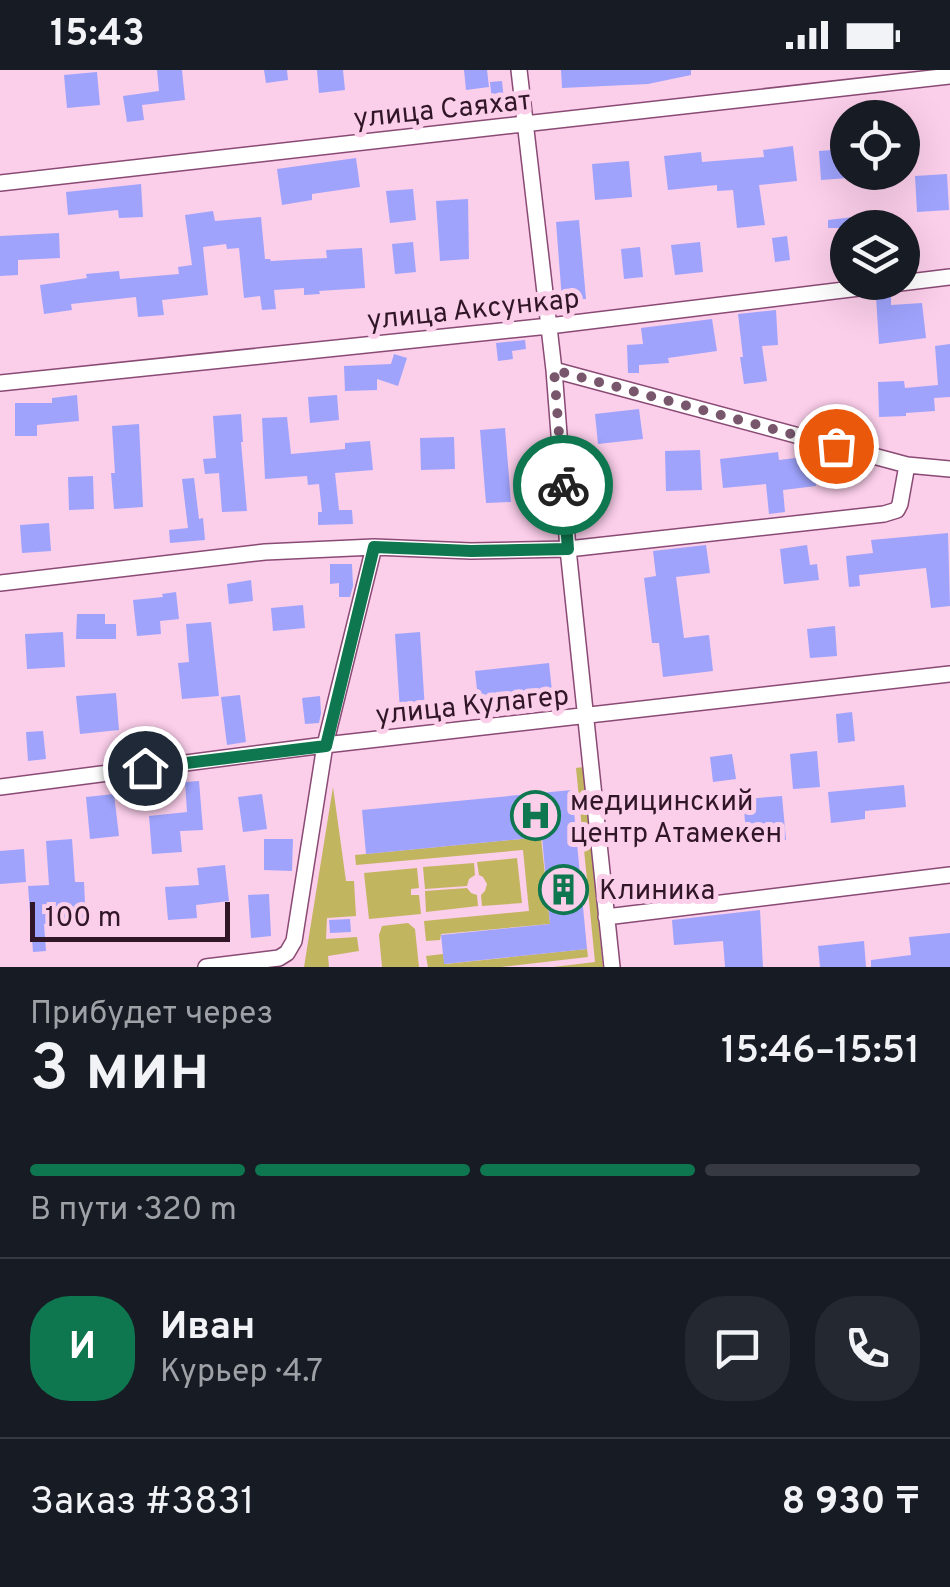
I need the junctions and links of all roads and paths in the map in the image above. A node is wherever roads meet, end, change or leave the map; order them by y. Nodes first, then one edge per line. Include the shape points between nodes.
1 (519, 70) edge
2 (950, 76) edge
3 (526, 124) junction
4 (0, 183) edge
5 (950, 277) edge
6 (549, 326) junction
7 (554, 370) junction
8 (0, 383) edge
9 (907, 465) junction
10 (950, 469) edge
11 (374, 547) junction
12 (568, 549) junction
13 (0, 583) edge
14 (950, 674) edge
15 (585, 717) junction
16 (326, 746) junction
17 (0, 786) edge
18 (950, 875) edge
19 (606, 917) junction
20 (206, 967) edge
21 (612, 967) edge

1 - 3 street
2 - 3 street, улица Саяхат
3 - 4 street, улица Саяхат
3 - 6 street
5 - 6 street, улица Аксункар
6 - 7 street
6 - 8 street, улица Аксункар
7 - 9 street
7 - 12 street
9 - 10 street
9 - 12 street via 900,504 884,514
11 - 12 street
11 - 13 street via 266,552
11 - 16 street
12 - 15 street
14 - 15 street, улица Кулагер
15 - 16 street, улица Кулагер
15 - 19 street
16 - 17 street, улица Кулагер
16 - 20 street via 294,941 279,958
18 - 19 street
19 - 21 street

